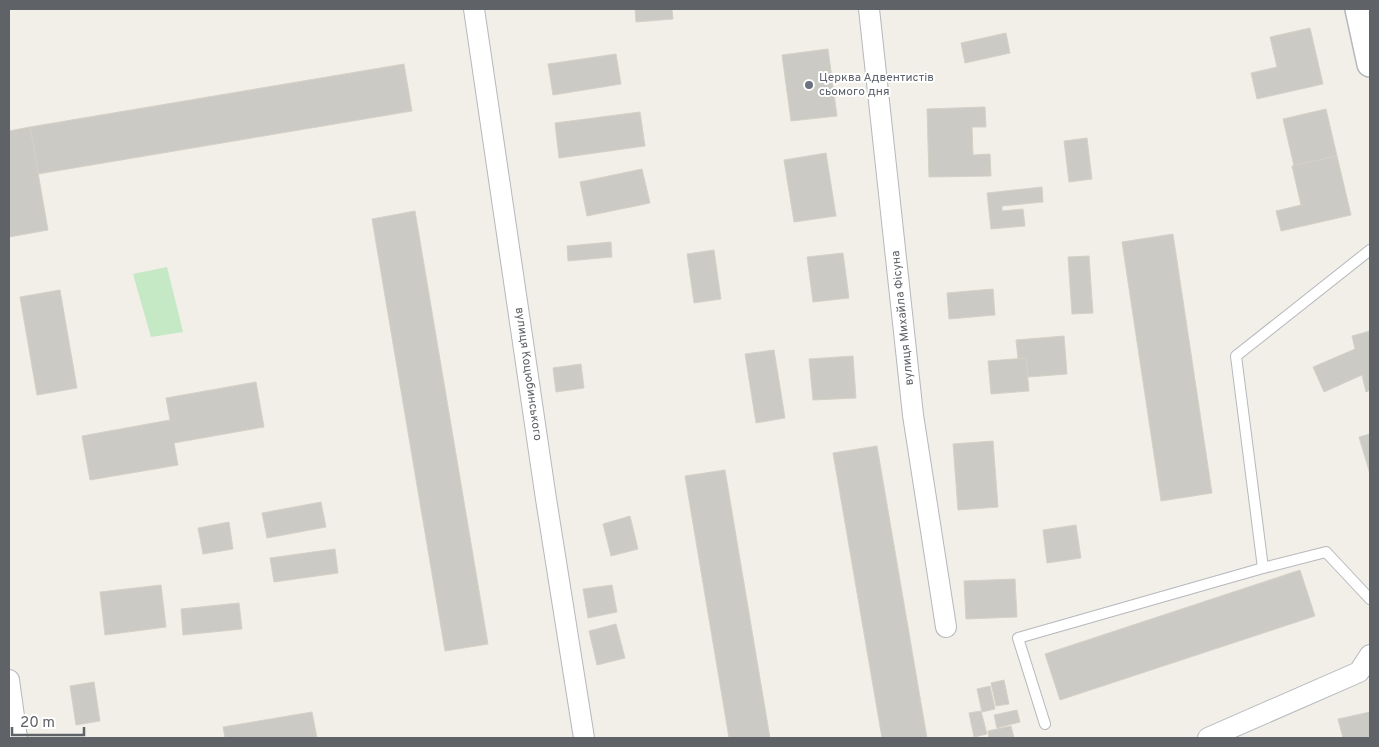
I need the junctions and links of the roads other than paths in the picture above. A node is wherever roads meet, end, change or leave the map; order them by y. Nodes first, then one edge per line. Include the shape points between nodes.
1 (474, 9) edge
2 (869, 9) edge
3 (1358, 9) edge
4 (1370, 64) edge
5 (1370, 250) edge
6 (1263, 568) junction
7 (1370, 599) edge
8 (946, 627) dead end
9 (1370, 656) edge
10 (9, 680) edge
11 (1045, 724) dead end
12 (17, 738) edge
13 (584, 738) edge
14 (1208, 738) edge

1 - 13 street, вулиця Коцюбинського
2 - 8 street, вулиця Михайла Фісуна via 913,415
3 - 4 street
5 - 6 lane via 1236,356
6 - 7 lane via 1326,552
6 - 11 lane via 1018,638
9 - 14 street via 1359,672
10 - 12 street

